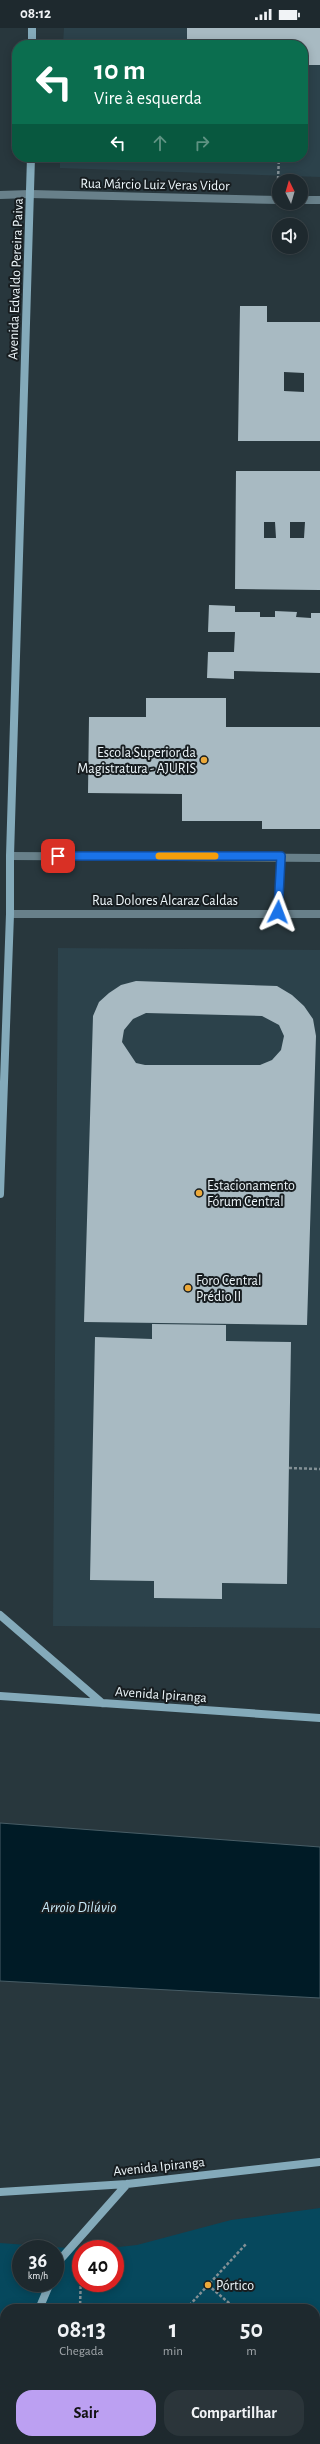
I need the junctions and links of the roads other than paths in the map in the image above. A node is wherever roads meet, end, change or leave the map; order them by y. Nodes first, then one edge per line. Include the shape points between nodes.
1 (32, 28) edge
2 (32, 40) edge
3 (31, 162) edge
4 (30, 194) junction
5 (0, 195) edge
6 (272, 200) edge
7 (308, 200) edge
8 (320, 200) edge
9 (10, 856) junction
10 (281, 856) junction
11 (320, 858) edge
12 (278, 912) junction
13 (10, 914) junction
14 (320, 914) edge
15 (0, 1194) edge
16 (0, 1615) edge
17 (0, 1696) edge
18 (102, 1703) junction
19 (320, 1718) edge
20 (320, 2162) edge
21 (127, 2184) junction
22 (0, 2192) edge
23 (64, 2255) edge
24 (46, 2292) edge
25 (41, 2304) edge

1 - 2 main road
3 - 4 main road, Avenida Edvaldo Pereira Paiva
4 - 5 street, Rua Márcio Luiz Veras Vidor
4 - 6 street, Rua Márcio Luiz Veras Vidor
4 - 9 main road, Avenida Edvaldo Pereira Paiva
7 - 8 street
9 - 10 street
9 - 13 main road, Avenida Edvaldo Pereira Paiva
10 - 11 street
10 - 12 street
12 - 13 street, Rua Dolores Alcaraz Caldas
12 - 14 street, Rua Dolores Alcaraz Caldas
13 - 15 main road, Avenida Edvaldo Pereira Paiva
16 - 18 main road
17 - 18 main road, Avenida Ipiranga
18 - 19 main road, Avenida Ipiranga
20 - 21 main road, Avenida Ipiranga
21 - 22 main road, Avenida Ipiranga
21 - 23 main road
24 - 25 main road

